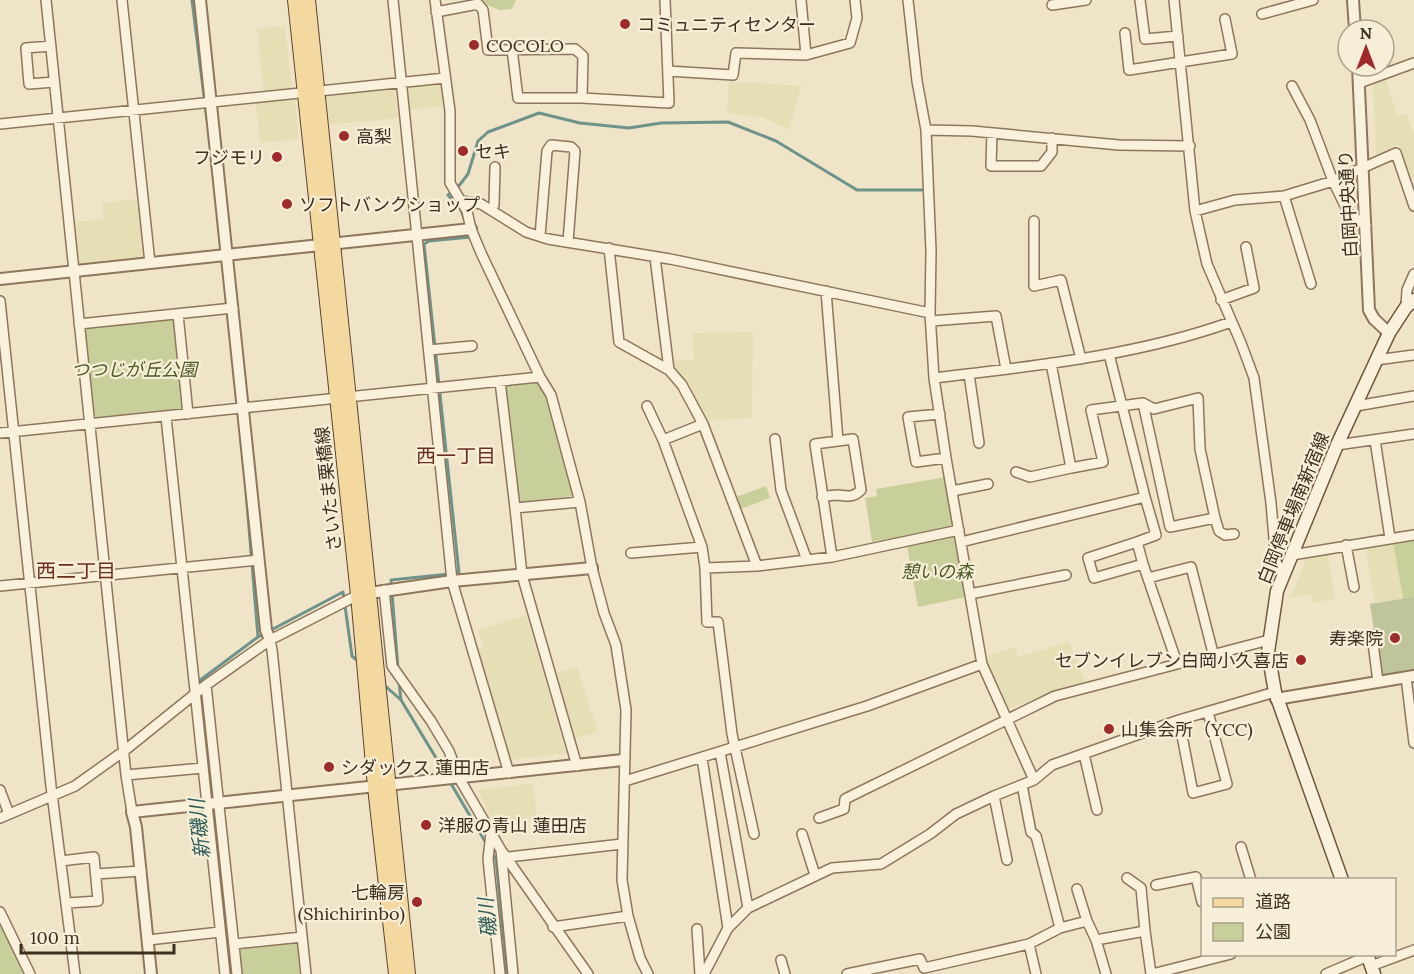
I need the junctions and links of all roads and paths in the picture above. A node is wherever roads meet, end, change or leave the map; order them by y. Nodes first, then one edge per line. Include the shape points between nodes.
1 (46, 0) edge
2 (122, 0) edge
3 (200, 0) edge
4 (295, 0) edge
5 (308, 0) edge
6 (393, 0) edge
7 (435, 0) edge
8 (664, 0) edge
9 (801, 0) edge
10 (855, 0) edge
11 (908, 0) edge
12 (1086, 0) edge
13 (1140, 0) edge
14 (1174, 0) edge
15 (1313, 0) edge
16 (1353, 0) edge
17 (1052, 5) dead end
18 (436, 12) junction
19 (1262, 14) dead end
20 (1354, 18) edge
21 (1225, 19) dead end
22 (1125, 33) dead end
23 (1178, 36) junction
24 (51, 46) junction
25 (512, 50) junction
26 (806, 55) junction
27 (1182, 62) junction
28 (1414, 63) edge
29 (668, 71) junction
30 (445, 78) junction
31 (1359, 78) edge
32 (54, 82) junction
33 (402, 82) junction
34 (1359, 83) junction
35 (1292, 86) dead end
36 (311, 92) junction
37 (582, 98) junction
38 (211, 102) junction
39 (134, 110) junction
40 (58, 118) junction
41 (0, 124) edge
42 (926, 130) junction
43 (992, 133) junction
44 (1052, 138) junction
45 (1190, 146) junction
46 (495, 167) dead end
47 (1363, 167) junction
48 (1333, 181) junction
49 (1284, 196) junction
50 (462, 201) junction
51 (1414, 206) edge
52 (491, 210) junction
53 (1195, 211) junction
54 (1034, 221) dead end
55 (1366, 225) junction
56 (470, 230) junction
57 (418, 235) junction
58 (540, 236) junction
59 (568, 242) junction
60 (327, 245) junction
61 (1246, 247) dead end
62 (609, 248) junction
63 (227, 255) junction
64 (655, 257) junction
65 (150, 263) junction
66 (73, 271) junction
67 (1414, 274) edge
68 (0, 279) edge
69 (1311, 284) dead end
70 (826, 291) junction
71 (1221, 300) junction
72 (0, 301) edge
73 (1410, 303) edge
74 (233, 308) junction
75 (178, 314) junction
76 (931, 317) junction
77 (1231, 322) junction
78 (79, 324) junction
79 (1389, 333) junction
80 (472, 346) dead end
81 (429, 350) junction
82 (1109, 354) junction
83 (1414, 355) edge
84 (1081, 359) junction
85 (1376, 360) junction
86 (1051, 363) junction
87 (1006, 369) junction
88 (669, 370) junction
89 (969, 374) junction
90 (540, 377) junction
91 (934, 378) junction
92 (500, 381) junction
93 (433, 388) junction
94 (1414, 396) edge
95 (343, 397) junction
96 (1143, 403) junction
97 (1122, 405) junction
98 (647, 406) dead end
99 (1356, 406) junction
100 (243, 408) junction
101 (188, 414) junction
102 (940, 414) junction
103 (165, 417) junction
104 (702, 424) junction
105 (89, 425) junction
106 (14, 432) junction
107 (0, 434) edge
108 (1414, 434) edge
109 (775, 439) dead end
110 (663, 440) junction
111 (1375, 440) junction
112 (838, 441) junction
113 (979, 443) dead end
114 (1337, 445) junction
115 (946, 458) junction
116 (1071, 468) junction
117 (1016, 472) dead end
118 (988, 484) dead end
119 (952, 491) junction
120 (822, 497) junction
121 (1145, 497) junction
122 (580, 502) junction
123 (515, 508) junction
124 (1215, 518) junction
125 (959, 530) junction
126 (1234, 534) dead end
127 (1414, 535) edge
128 (1390, 538) junction
129 (961, 542) junction
130 (1137, 542) junction
131 (1346, 545) junction
132 (702, 547) junction
133 (632, 553) dead end
134 (1292, 555) junction
135 (832, 557) junction
136 (258, 560) junction
137 (807, 560) junction
138 (1143, 564) junction
139 (757, 566) junction
140 (181, 568) junction
141 (592, 568) junction
142 (705, 568) junction
143 (1283, 574) junction
144 (522, 575) junction
145 (1066, 575) dead end
146 (105, 576) junction
147 (1148, 578) junction
148 (452, 581) junction
149 (30, 583) junction
150 (0, 586) edge
151 (1354, 587) dead end
152 (370, 592) junction
153 (970, 594) junction
154 (1372, 635) dead end
155 (270, 640) junction
156 (1269, 640) junction
157 (1213, 653) junction
158 (1177, 663) junction
159 (982, 664) junction
160 (1410, 677) edge
161 (1378, 682) junction
162 (206, 685) junction
163 (195, 694) junction
164 (1276, 695) junction
165 (1208, 712) junction
166 (1179, 720) junction
167 (1007, 721) junction
168 (1414, 743) edge
169 (736, 746) junction
170 (124, 751) junction
171 (720, 752) junction
172 (1084, 754) junction
173 (702, 758) junction
174 (623, 760) junction
175 (577, 766) junction
176 (203, 768) junction
177 (509, 773) junction
178 (126, 776) junction
179 (459, 778) junction
180 (1034, 780) junction
181 (625, 781) junction
182 (390, 785) junction
183 (1022, 785) junction
184 (375, 787) junction
185 (0, 790) edge
186 (52, 796) junction
187 (287, 796) junction
188 (994, 796) junction
189 (219, 804) junction
190 (207, 805) junction
191 (1096, 810) dead end
192 (132, 812) junction
193 (5, 816) edge
194 (819, 818) dead end
195 (491, 833) junction
196 (754, 834) dead end
197 (801, 834) dead end
198 (622, 844) junction
199 (1241, 847) dead end
200 (505, 854) junction
201 (1007, 860) dead end
202 (61, 861) junction
203 (141, 871) junction
204 (96, 874) junction
205 (815, 875) junction
206 (1127, 878) dead end
207 (1251, 878) edge
208 (1342, 878) edge
209 (1156, 885) dead end
210 (1077, 889) dead end
211 (1201, 895) edge
212 (68, 903) junction
213 (748, 908) junction
214 (0, 912) edge
215 (628, 916) junction
216 (1087, 921) junction
217 (553, 927) junction
218 (728, 928) junction
219 (1060, 928) junction
220 (697, 930) dead end
221 (1145, 931) junction
222 (220, 932) junction
223 (302, 937) junction
224 (147, 940) junction
225 (1096, 940) junction
226 (234, 944) junction
227 (1029, 944) junction
228 (1414, 950) edge
229 (1396, 955) edge
230 (1394, 956) edge
231 (1216, 957) edge
232 (781, 960) dead end
233 (1370, 963) edge
234 (851, 973) edge
235 (30, 974) edge
236 (75, 974) edge
237 (151, 974) edge
238 (225, 974) edge
239 (237, 974) edge
240 (306, 974) edge
241 (396, 974) edge
242 (408, 974) edge
243 (500, 974) edge
244 (513, 974) edge
245 (588, 974) edge
246 (648, 974) edge
247 (702, 974) edge
248 (785, 974) edge
249 (1036, 974) edge
250 (1106, 974) edge
251 (1152, 974) edge
252 (1326, 974) edge

1 - 24 street
2 - 39 street
3 - 38 street
4 - 36 main road, さいたま栗橋線
5 - 36 main road, さいたま栗橋線
6 - 33 street
7 - 18 street
8 - 29 street
9 - 26 street
10 - 26 street via 857,18 850,43
11 - 42 street
12 - 17 street
13 - 23 street via 1145,39
14 - 23 street
15 - 19 street
16 - 20 street
18 - 25 street via 478,4 483,10 488,50
18 - 30 street
21 - 27 street via 1232,54
22 - 27 street via 1129,70
23 - 27 street
24 - 32 street
24 - 32 street via 26,48 29,84
25 - 37 street via 518,98
25 - 37 street via 575,49 583,56
26 - 29 street via 736,53 733,75
27 - 45 street
28 - 34 street
29 - 37 street via 669,103
30 - 33 street
30 - 50 street via 450,111 450,183
31 - 34 street, 白岡中央通り
32 - 40 street
33 - 36 street
33 - 57 street
34 - 47 street, 白岡中央通り
35 - 48 street via 1310,120
36 - 38 street
36 - 60 main road, さいたま栗橋線
38 - 39 street
38 - 63 street
39 - 40 street
39 - 65 street
40 - 41 street
40 - 66 street
42 - 43 street
42 - 76 street
43 - 44 street
43 - 44 street via 991,166 1041,166 1052,152
44 - 45 street via 1119,145
45 - 53 street
46 - 52 street
47 - 48 street
47 - 51 street via 1396,153
47 - 55 street, 白岡中央通り
48 - 49 street
48 - 55 street via 1349,214
49 - 53 street via 1235,200
49 - 69 street
50 - 52 street
50 - 56 street
52 - 58 street via 526,232
53 - 71 street via 1207,264
54 - 84 street via 1034,286 1061,280
55 - 79 street, 白岡中央通り via 1369,310
56 - 57 street
56 - 90 street
57 - 60 street
57 - 81 street
58 - 59 street
58 - 59 street via 547,151 551,146 571,147 575,151
59 - 62 street
60 - 63 street
60 - 95 main road, さいたま栗橋線
61 - 71 street via 1254,288
62 - 64 street
62 - 88 street via 619,342
63 - 65 street
63 - 74 street
64 - 70 street
64 - 88 street
65 - 66 street
66 - 68 street
66 - 78 street
67 - 73 street via 1407,290
70 - 76 street
70 - 112 street
71 - 77 street
72 - 106 street
73 - 79 main road, 白岡停車場南新宿線
74 - 75 street
74 - 100 street
75 - 78 street
75 - 101 street
76 - 87 street via 996,316
76 - 91 street
77 - 82 street
77 - 143 street via 1254,378 1272,503 1276,562
78 - 105 street
79 - 85 main road, 白岡停車場南新宿線
80 - 81 street
81 - 93 street
82 - 84 street
82 - 97 street
83 - 85 street
84 - 86 street
85 - 99 main road, 白岡停車場南新宿線
86 - 87 street
86 - 116 street
87 - 89 street
88 - 104 street via 682,385
89 - 91 street
89 - 113 street
90 - 92 street
90 - 122 street via 551,395
91 - 102 street
92 - 93 street
92 - 123 street
93 - 95 street
93 - 148 street
94 - 99 street
95 - 100 street
95 - 152 main road, さいたま栗橋線
96 - 97 street
96 - 124 street via 1170,527
96 - 124 street via 1154,409 1198,398 1200,449
97 - 116 street via 1091,410 1102,462
97 - 121 street
98 - 110 street
99 - 114 main road, 白岡停車場南新宿線
100 - 101 street
100 - 136 street
101 - 103 street
102 - 115 street
102 - 115 street via 908,417 916,462
103 - 105 street
103 - 140 street
104 - 110 street
104 - 139 street
105 - 106 street
105 - 146 street
106 - 107 street
106 - 149 street
108 - 111 street
109 - 137 street via 782,490
110 - 132 street
111 - 114 street
111 - 128 street
112 - 120 street via 815,444
112 - 120 street via 854,439 861,490 846,498
114 - 134 main road, 白岡停車場南新宿線
115 - 119 street
116 - 117 street via 1030,477
118 - 119 street
119 - 125 street
120 - 135 street
121 - 129 street
121 - 130 street via 1156,535
122 - 123 street
122 - 141 street
123 - 144 street
124 - 126 street via 1219,531 1225,536
125 - 129 street
125 - 135 street
127 - 128 street
128 - 131 street
129 - 153 street
130 - 138 street
130 - 138 street via 1088,558 1094,578
131 - 134 street
131 - 151 street
132 - 133 street
132 - 142 street
134 - 143 main road, 白岡停車場南新宿線
135 - 137 street
136 - 140 street
136 - 155 street
137 - 139 street
138 - 147 street
139 - 142 street
140 - 146 street
140 - 163 street
141 - 144 street
141 - 174 street via 616,645 626,710
142 - 169 street via 707,622 718,622
143 - 156 main road, 白岡停車場南新宿線 via 1273,604
144 - 148 street
144 - 175 street
145 - 153 street
146 - 149 street
146 - 170 street
147 - 157 street via 1191,567
147 - 158 street
148 - 152 street
148 - 177 street
149 - 150 street
149 - 186 street
152 - 155 street
152 - 179 street via 392,666 448,751
152 - 182 main road, さいたま栗橋線
152 - 184 main road, さいたま栗橋線
153 - 159 street
154 - 161 street
155 - 162 street
155 - 187 street
156 - 157 street
156 - 164 main road, 白岡停車場南新宿線
157 - 158 street
158 - 167 street via 1055,696
159 - 167 street
159 - 169 street via 867,706
160 - 161 street
160 - 168 street
161 - 164 street
162 - 163 street
162 - 189 street
163 - 170 street
163 - 176 street
164 - 165 street
164 - 208 main road, 白岡停車場南新宿線
165 - 166 street
165 - 166 street via 1227,784 1193,793
166 - 172 street
167 - 180 street
167 - 194 street via 845,799 844,809
169 - 171 street
169 - 196 street
170 - 178 street
170 - 186 street via 75,786
171 - 173 street
171 - 213 street
172 - 180 street via 1052,765
172 - 191 street
173 - 181 street
173 - 218 street
174 - 175 street
174 - 181 street
175 - 177 street
176 - 178 street
176 - 190 street
177 - 179 street
178 - 192 street
179 - 182 street
179 - 195 street
180 - 183 street
181 - 198 street
182 - 184 street
182 - 242 main road, さいたま栗橋線
183 - 188 street
183 - 219 street via 1031,832 1036,836
184 - 187 street
184 - 241 main road, さいたま栗橋線
185 - 193 street
186 - 193 street
186 - 202 street
187 - 189 street
187 - 223 street
188 - 201 street
188 - 205 street via 956,814 881,864 832,868
189 - 190 street
189 - 226 street
190 - 192 street
190 - 222 street
192 - 203 street
195 - 200 street
195 - 243 street via 488,859
197 - 205 street
198 - 200 street
198 - 215 street
199 - 207 street
200 - 217 street
200 - 244 street
202 - 204 street via 94,857
202 - 212 street
203 - 204 street
203 - 224 street
204 - 212 street via 98,901
205 - 213 street
206 - 221 street via 1141,888
209 - 211 street via 1196,877
210 - 216 street
212 - 236 street
213 - 218 street
214 - 235 street
215 - 217 street
215 - 246 street
216 - 219 street
216 - 225 street
217 - 245 street
218 - 247 street
219 - 227 street
220 - 247 street
221 - 225 street
221 - 251 street
222 - 224 street
222 - 238 street
223 - 226 street
223 - 240 street
224 - 237 street
225 - 250 street
226 - 239 street
227 - 234 street via 924,968 920,958
227 - 249 street
228 - 229 street
230 - 233 street
231 - 251 street
232 - 248 street
233 - 252 street

